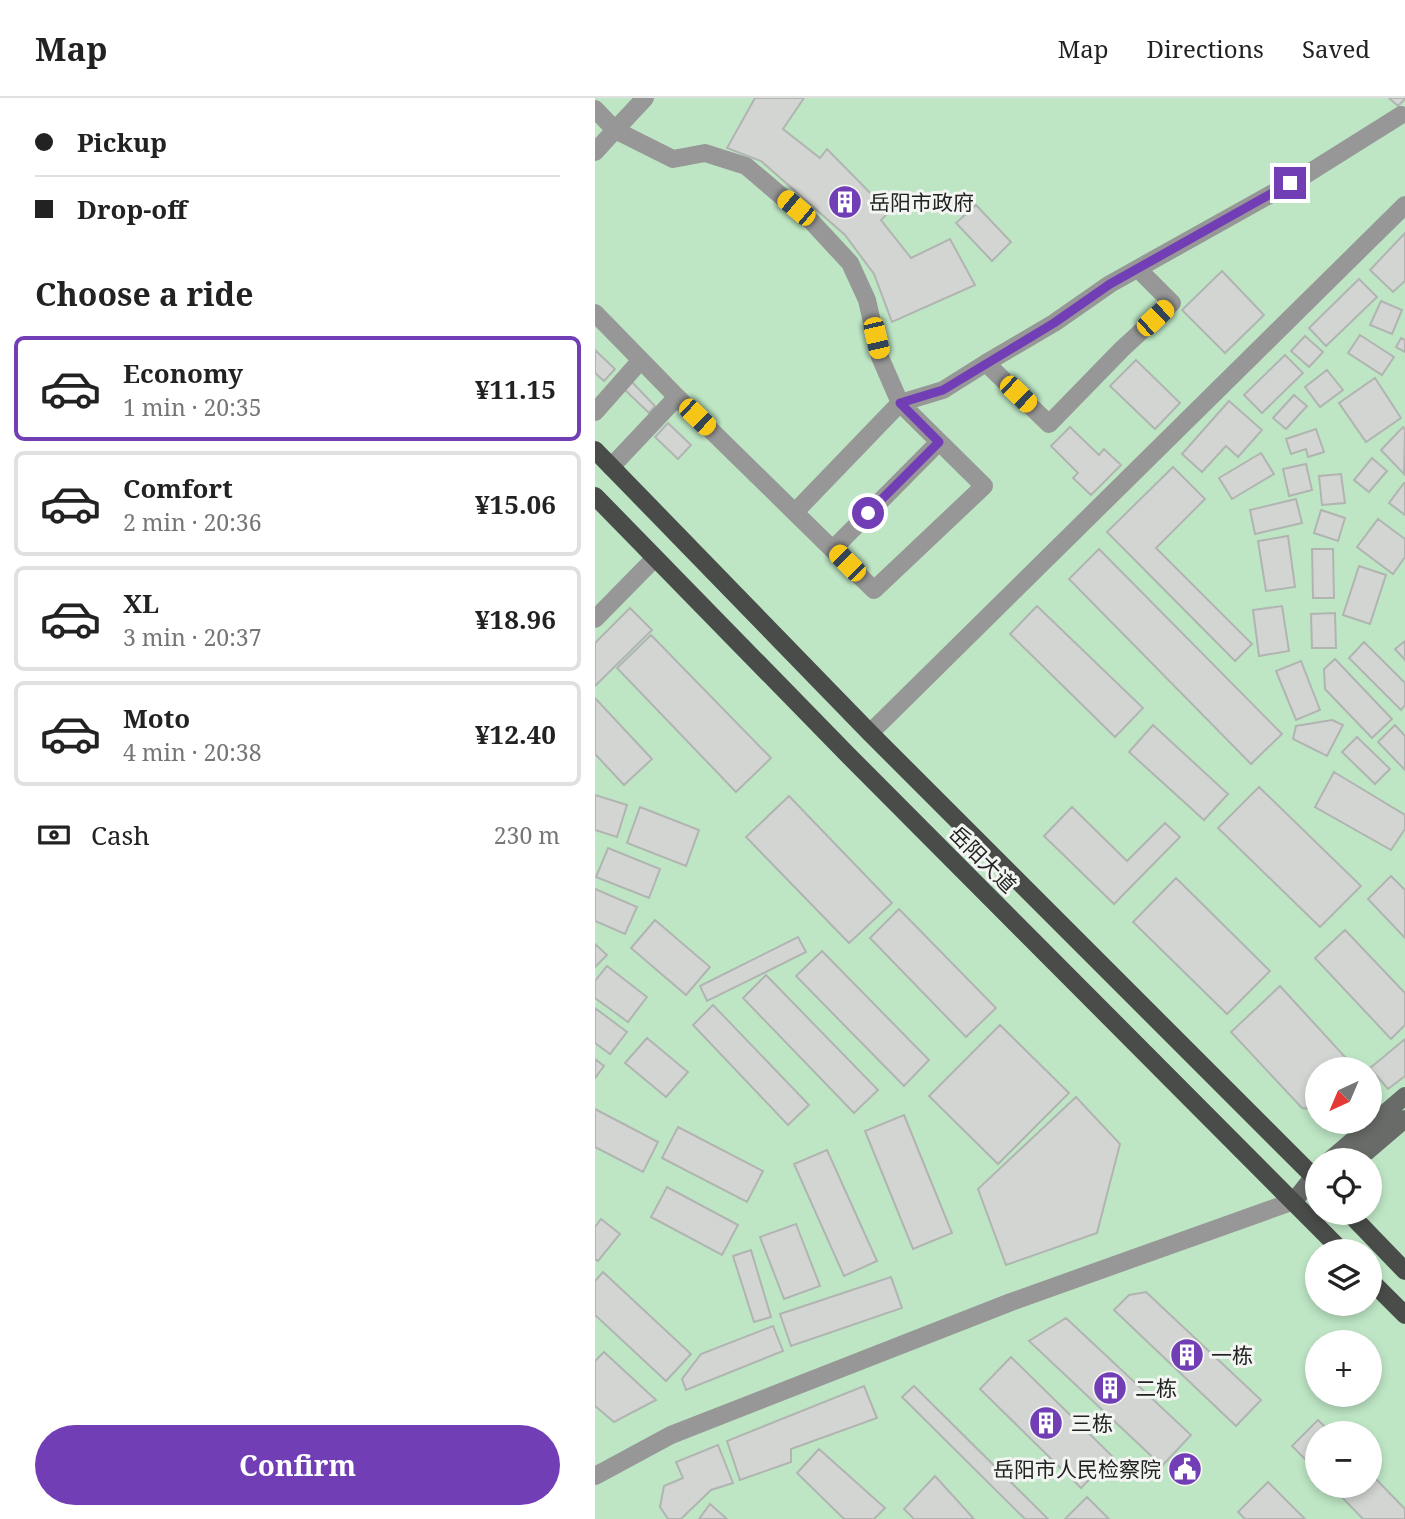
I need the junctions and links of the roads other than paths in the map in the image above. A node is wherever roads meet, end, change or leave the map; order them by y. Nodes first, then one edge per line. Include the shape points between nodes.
1 (645, 98) edge
2 (595, 109) edge
3 (1401, 115) dead end
4 (615, 130) junction
5 (595, 152) edge
6 (1405, 205) edge
7 (1138, 269) junction
8 (595, 313) edge
9 (641, 360) junction
10 (986, 363) junction
11 (677, 397) junction
12 (900, 403) junction
13 (595, 412) edge
14 (939, 442) junction
15 (595, 450) edge
16 (611, 467) junction
17 (595, 496) edge
18 (795, 512) junction
19 (833, 549) junction
20 (655, 558) junction
21 (595, 619) edge
22 (870, 733) junction
23 (1405, 1096) edge
24 (1405, 1119) edge
25 (1344, 1148) edge
26 (1371, 1148) edge
27 (1305, 1168) edge
28 (1305, 1190) edge
29 (1294, 1201) junction
30 (1361, 1225) edge
31 (1330, 1239) edge
32 (1405, 1271) edge
33 (1382, 1292) edge
34 (1405, 1315) edge
35 (595, 1476) edge

1 - 4 street
2 - 4 street
3 - 7 street
4 - 5 street
4 - 12 street via 673,159 705,153 746,166 812,222 850,263 867,300 880,357
6 - 22 street
7 - 10 street
7 - 10 street via 1171,303 1049,424
8 - 9 street
9 - 11 street
9 - 13 street
10 - 12 street via 943,390
11 - 16 street
11 - 18 street
12 - 14 street
12 - 18 street
14 - 19 street
14 - 19 street via 983,486 874,590
15 - 16 main road, 岳阳大道
16 - 22 main road, 岳阳大道
17 - 20 main road, 岳阳大道
18 - 19 street
20 - 21 street
20 - 29 main road, 岳阳大道
22 - 27 main road, 岳阳大道
23 - 25 main road
24 - 26 main road
28 - 29 main road
29 - 31 main road, 岳阳大道
29 - 35 street via 1011,1302 684,1430
30 - 32 main road
33 - 34 main road

